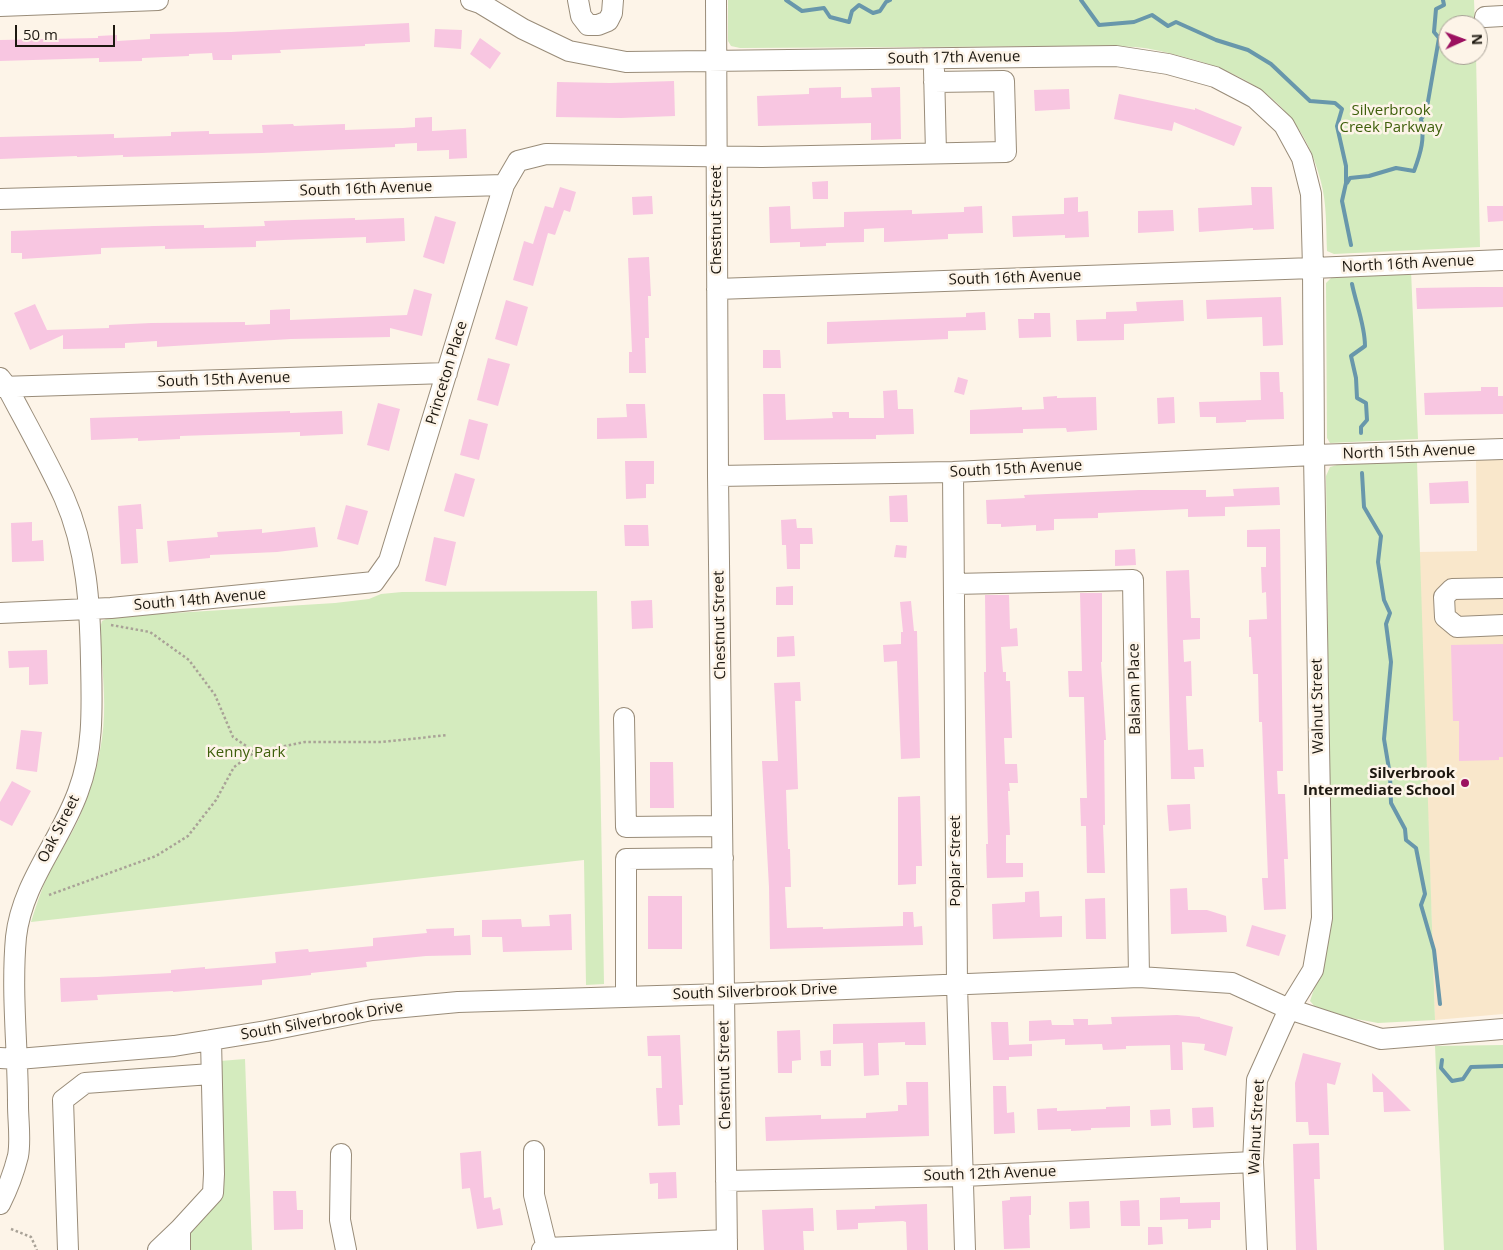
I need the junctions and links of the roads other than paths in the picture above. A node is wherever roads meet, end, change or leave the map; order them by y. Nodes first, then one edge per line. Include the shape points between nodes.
1 (158, 0) edge
2 (471, 0) edge
3 (578, 0) edge
4 (613, 0) edge
5 (716, 0) edge
6 (0, 6) edge
7 (588, 25) junction
8 (578, 53) junction
9 (988, 58) junction
10 (934, 59) junction
11 (717, 61) junction
12 (934, 82) junction
13 (988, 82) junction
14 (936, 153) junction
15 (716, 157) junction
16 (504, 186) junction
17 (0, 199) edge
18 (1503, 260) edge
19 (1314, 268) junction
20 (717, 289) junction
21 (447, 373) junction
22 (2, 384) edge
23 (1503, 449) edge
24 (1314, 455) junction
25 (953, 472) junction
26 (718, 476) junction
27 (389, 561) joint
28 (954, 584) junction
29 (1503, 588) edge
30 (89, 609) junction
31 (0, 613) edge
32 (1503, 626) edge
33 (624, 718) dead end
34 (722, 826) junction
35 (626, 827) junction
36 (723, 858) junction
37 (626, 859) junction
38 (1139, 977) junction
39 (957, 985) junction
40 (724, 994) junction
41 (626, 997) junction
42 (1288, 1009) junction
43 (1503, 1029) edge
44 (211, 1040) junction
45 (9, 1058) edge
46 (211, 1074) junction
47 (534, 1151) dead end
48 (341, 1154) dead end
49 (1253, 1162) junction
50 (964, 1176) junction
51 (726, 1181) junction
52 (0, 1204) edge
53 (180, 1229) junction
54 (727, 1245) edge
55 (544, 1249) edge
56 (68, 1250) edge
57 (158, 1250) edge
58 (180, 1250) edge
59 (346, 1250) edge
60 (965, 1250) edge
61 (1257, 1250) edge

1 - 6 street
2 - 8 street, South 17th Avenue via 480,2 523,29
3 - 7 street via 581,16
4 - 7 street via 608,21
5 - 11 street, Chestnut Street
7 - 8 street
8 - 11 street, South 17th Avenue via 626,62
9 - 10 street, South 17th Avenue
9 - 13 street
9 - 19 street, South 17th Avenue via 1116,56 1168,64 1215,77 1254,98 1284,125 1302,158 1311,194
10 - 11 street, South 17th Avenue
10 - 12 street
11 - 15 street, Chestnut Street
12 - 13 street
12 - 14 street
13 - 14 street via 1004,81 1006,152
14 - 15 street
15 - 16 street via 546,154 518,161
15 - 20 street, Chestnut Street
16 - 17 street, South 16th Avenue
16 - 21 street, Princeton Place
18 - 19 street, North 16th Avenue
19 - 20 street, South 16th Avenue
19 - 24 street, Walnut Street
20 - 26 street, Chestnut Street
21 - 22 street, South 15th Avenue
21 - 27 street, Princeton Place
22 - 30 street, Oak Street via 64,498 82,552
23 - 24 street, North 15th Avenue
24 - 25 street, South 15th Avenue
24 - 42 street, Walnut Street via 1322,918 1313,970
25 - 26 street, South 15th Avenue
25 - 28 street, Poplar Street
26 - 34 street, Chestnut Street
27 - 30 street, South 14th Avenue via 374,582
28 - 38 street, Balsam Place via 1133,580
28 - 39 street, Poplar Street
29 - 32 street via 1452,589 1444,598 1445,618 1457,627
30 - 31 street, South 14th Avenue
30 - 45 street, Oak Street via 92,698 87,763 70,813 34,877 22,906 16,936
33 - 35 street
34 - 35 street
34 - 36 street, Chestnut Street
35 - 37 street
36 - 37 street
36 - 40 street, Chestnut Street
37 - 41 street
38 - 39 street, South Silverbrook Drive
38 - 42 street, South Silverbrook Drive via 1232,983
39 - 40 street, South Silverbrook Drive
39 - 50 street, Poplar Street
40 - 41 street, South Silverbrook Drive
40 - 51 street, Chestnut Street
41 - 44 street, South Silverbrook Drive via 458,1002 372,1010
42 - 43 street, South Silverbrook Drive via 1381,1038
42 - 49 street, Walnut Street via 1257,1080
44 - 45 street, South Silverbrook Drive via 174,1046
44 - 46 street
45 - 52 street, Oak Street via 18,1155
46 - 53 street via 213,1193
46 - 56 street via 85,1083 63,1100
47 - 55 street via 534,1195
48 - 59 street via 340,1220
49 - 50 street, South 12th Avenue
49 - 61 street, Walnut Street
50 - 51 street, South 12th Avenue
50 - 60 street, Poplar Street
51 - 54 street, Chestnut Street
53 - 57 street
53 - 58 street
54 - 55 street

